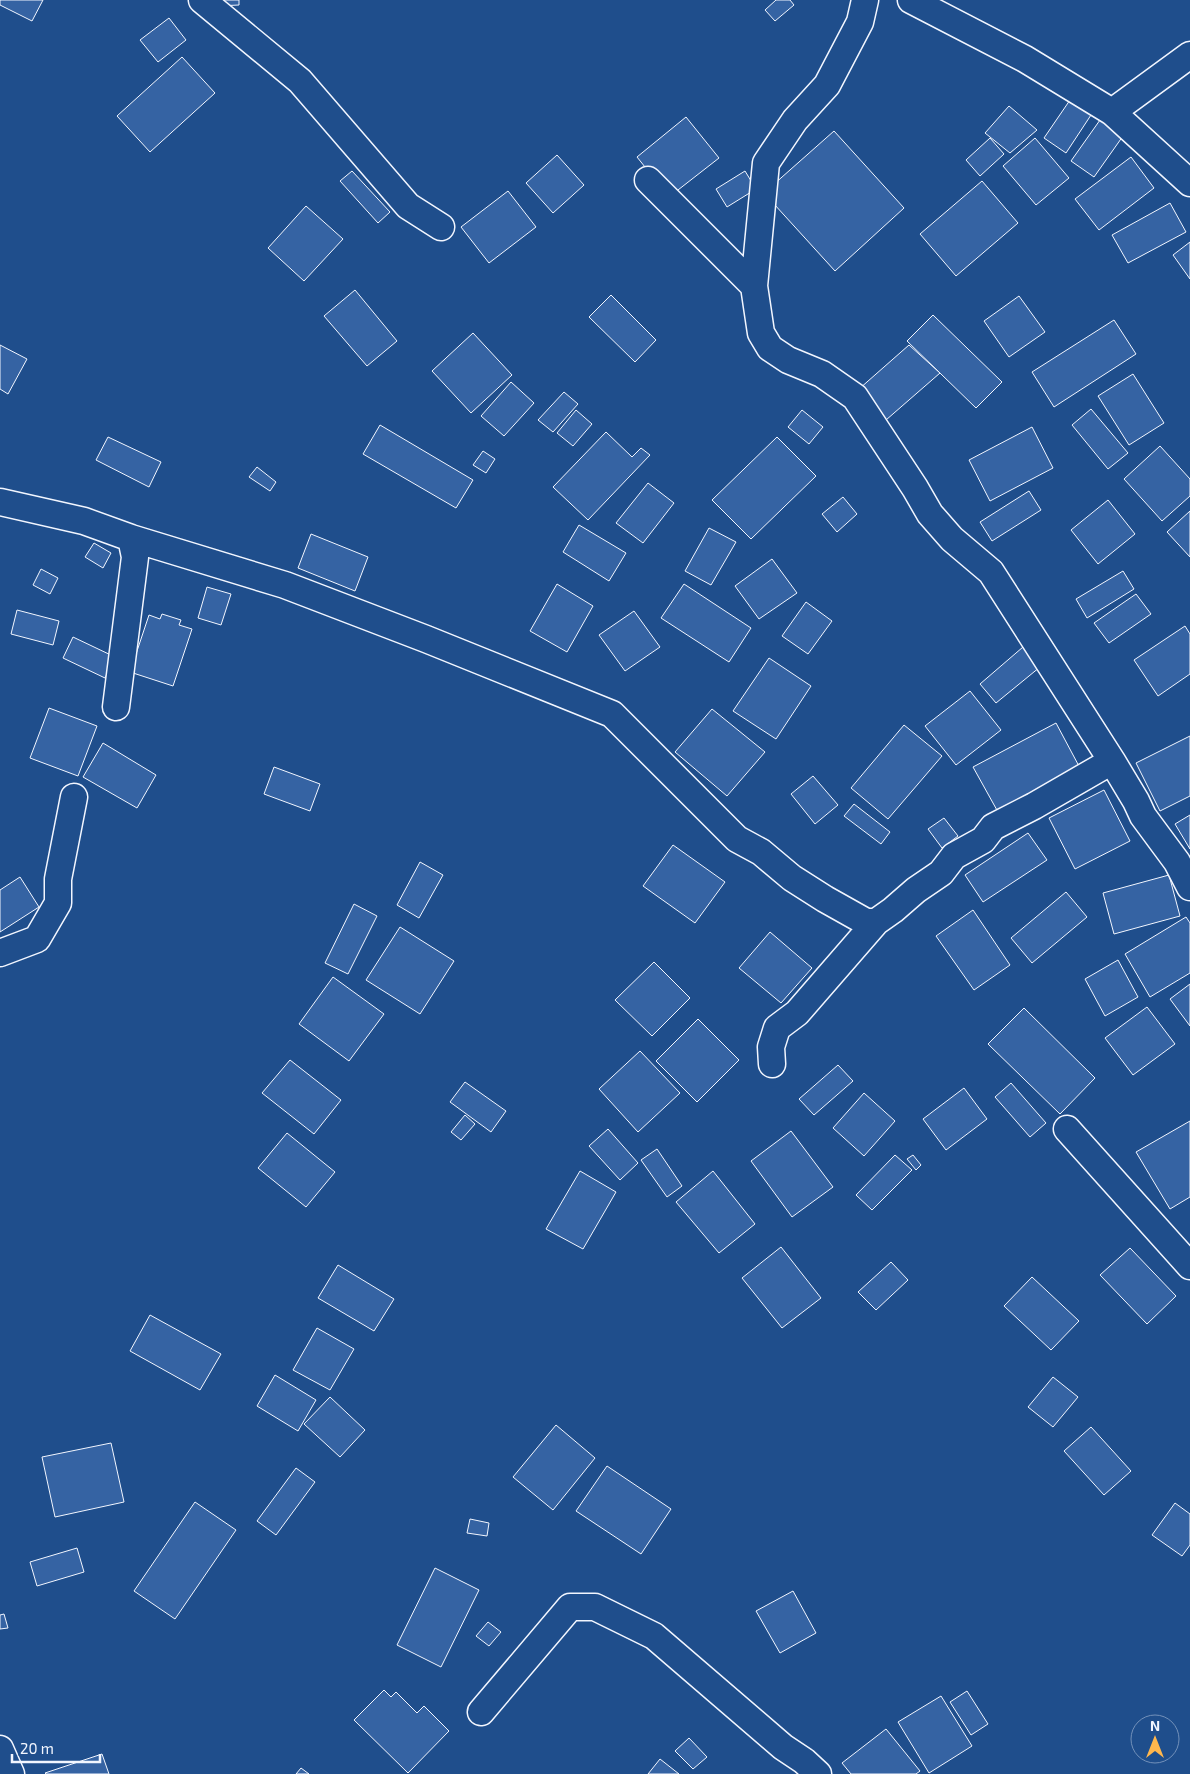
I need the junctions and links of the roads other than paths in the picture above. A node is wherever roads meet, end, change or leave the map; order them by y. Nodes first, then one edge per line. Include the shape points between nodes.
1 (202, 0) edge
2 (864, 0) edge
3 (911, 0) edge
4 (1190, 55) edge
5 (1112, 112) junction
6 (648, 180) dead end
7 (1190, 183) edge
8 (441, 227) dead end
9 (754, 286) junction
10 (0, 502) edge
11 (131, 538) junction
12 (116, 707) dead end
13 (1112, 761) junction
14 (74, 796) dead end
15 (1190, 887) edge
16 (876, 922) junction
17 (0, 953) edge
18 (772, 1064) dead end
19 (1067, 1129) dead end
20 (1190, 1266) edge
21 (481, 1712) dead end
22 (0, 1749) edge
23 (11, 1774) edge
24 (818, 1774) edge

1 - 8 street via 300,81 408,206
2 - 9 street via 860,22 826,85 795,120 766,163
3 - 5 street via 1025,59
4 - 5 street
5 - 7 street
6 - 9 street
9 - 13 street via 761,334 770,348 788,360 822,374 855,397 930,514 952,539 991,572
10 - 11 street via 84,521
11 - 12 street via 135,557
11 - 16 street via 285,585 612,714 737,839 761,852 792,878 825,899 866,922
13 - 15 street via 1143,816
13 - 16 street via 993,827 983,840 954,856 941,873
14 - 17 street via 58,879 58,903 38,939
16 - 18 street via 797,1013 777,1028 771,1048
19 - 20 street
21 - 24 street via 570,1607 595,1607 654,1636
22 - 23 street

